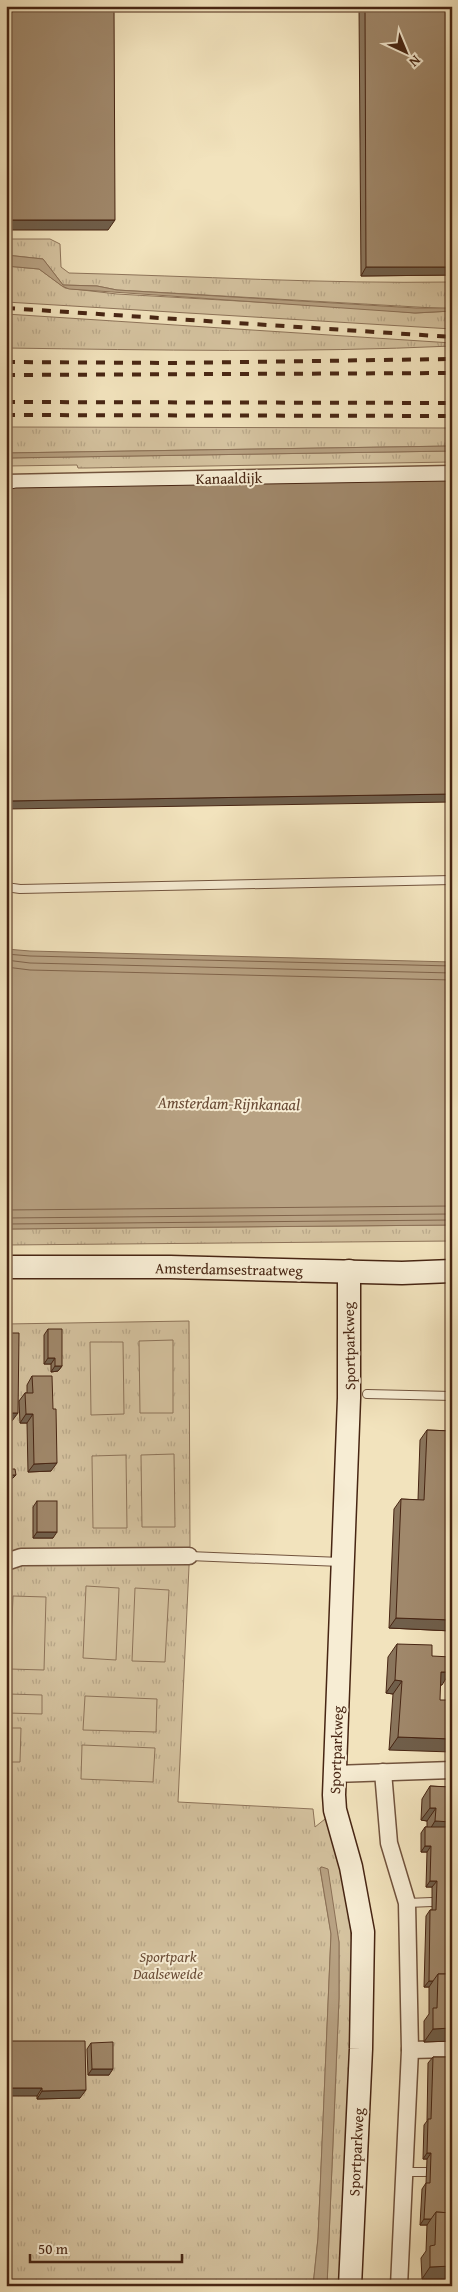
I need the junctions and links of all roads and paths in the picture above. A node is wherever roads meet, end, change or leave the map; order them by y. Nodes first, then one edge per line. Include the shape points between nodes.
1 (452, 474) edge
2 (6, 483) edge
3 (452, 880) edge
4 (6, 887) edge
5 (6, 1267) edge
6 (349, 1271) junction
7 (452, 1271) edge
8 (367, 1394) dead end
9 (452, 1396) edge
10 (189, 1556) joint
11 (6, 1562) edge
12 (343, 1562) junction
13 (452, 1770) edge
14 (383, 1772) junction
15 (334, 1774) junction
16 (432, 1902) dead end
17 (407, 1903) junction
18 (452, 2049) edge
19 (410, 2050) junction
20 (403, 2172) junction
21 (426, 2172) dead end
22 (350, 2286) edge
23 (399, 2286) edge

1 - 2 street, Kanaaldijk
3 - 4 lane
5 - 6 street, Amsterdamsestraatweg
6 - 7 street, Amsterdamsestraatweg
6 - 12 street, Sportparkweg via 349,1398
8 - 9 lane
10 - 11 street via 21,1557
10 - 12 lane
12 - 15 street, Sportparkweg
13 - 14 street
14 - 15 street
14 - 17 street via 389,1843
15 - 22 street, Sportparkweg via 336,1810 363,1932
16 - 17 lane
17 - 19 street
18 - 19 street
19 - 20 street
20 - 21 lane
20 - 23 street

